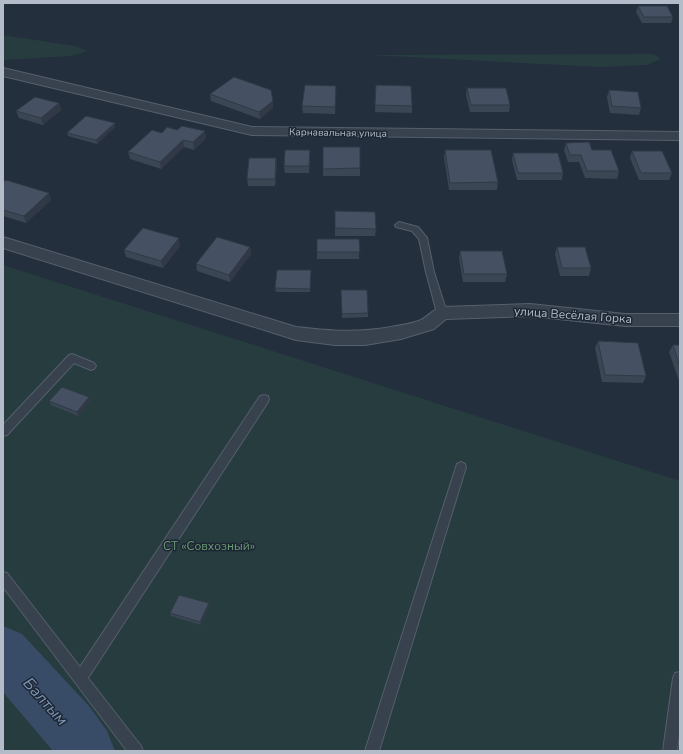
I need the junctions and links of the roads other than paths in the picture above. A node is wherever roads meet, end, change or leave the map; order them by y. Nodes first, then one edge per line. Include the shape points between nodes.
1 (3, 72) edge
2 (680, 136) edge
3 (399, 226) dead end
4 (3, 242) edge
5 (442, 313) junction
6 (680, 320) edge
7 (91, 366) dead end
8 (264, 398) dead end
9 (3, 432) edge
10 (461, 467) dead end
11 (3, 577) edge
12 (680, 678) edge
13 (80, 679) junction
14 (136, 751) edge
15 (372, 751) edge
16 (670, 751) edge

1 - 2 street, Карнавальная улица via 252,131
3 - 5 lane via 415,229 423,238
4 - 5 street via 296,333 335,338 365,338 428,324
5 - 6 street, улица Весёлая Горка via 530,310 625,320
7 - 9 lane via 72,358
8 - 13 lane
10 - 15 lane
11 - 13 lane
12 - 16 lane
13 - 14 lane

